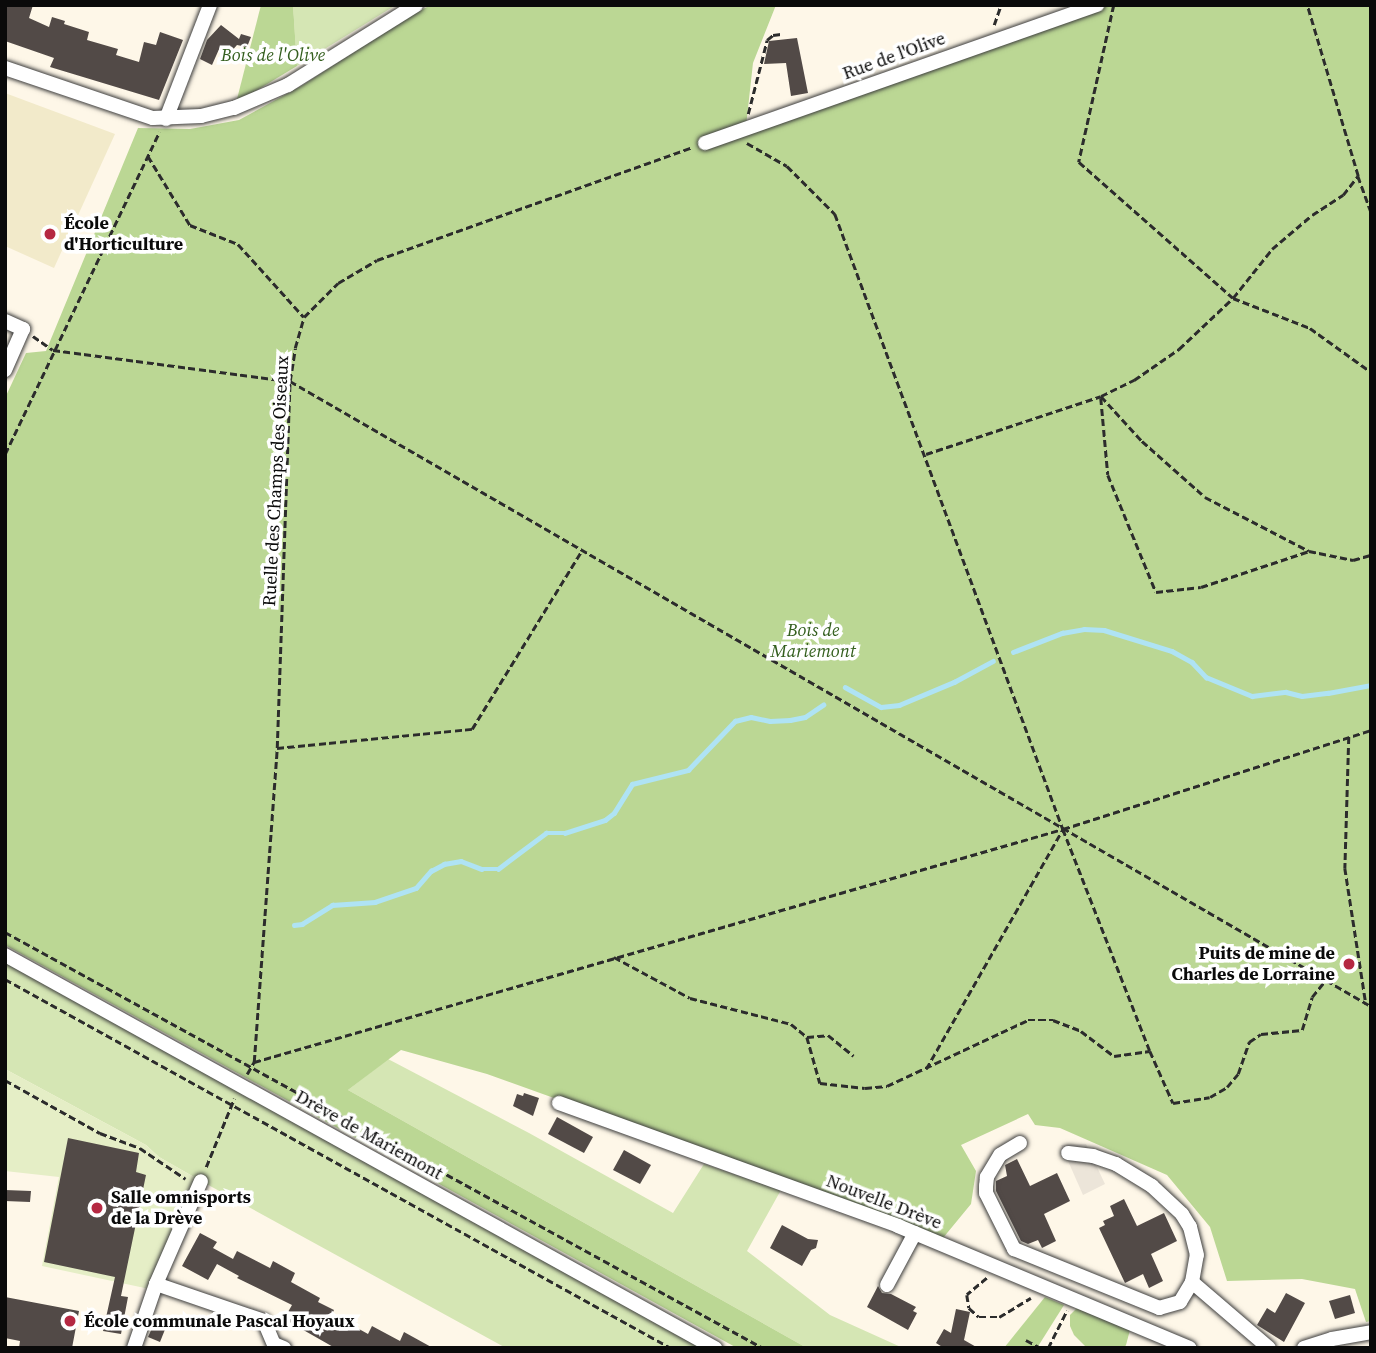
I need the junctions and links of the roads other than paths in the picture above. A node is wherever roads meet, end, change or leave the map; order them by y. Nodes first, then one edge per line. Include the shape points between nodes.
1 (210, 5) edge
2 (416, 5) edge
3 (1097, 5) edge
4 (5, 68) edge
5 (166, 119) junction
6 (705, 143) road end
7 (5, 321) edge
8 (5, 370) edge
9 (5, 956) edge
10 (559, 1103) dead end
11 (1020, 1143) dead end
12 (1068, 1153) dead end
13 (199, 1184) road end
14 (915, 1233) junction
15 (1192, 1282) junction
16 (156, 1284) junction
17 (887, 1285) dead end
18 (1371, 1332) edge
19 (279, 1346) edge
20 (134, 1348) edge
21 (715, 1348) edge
22 (1190, 1348) edge
23 (1269, 1348) edge
24 (1304, 1348) edge

1 - 5 street
2 - 5 street via 288,85 234,108
3 - 6 street, Rue de l'Olive
4 - 5 street
7 - 8 street via 23,329
9 - 21 street, Drève de Mariemont
10 - 14 street, Nouvelle Drève
11 - 15 street via 1000,1155 986,1186 1014,1249 1160,1308 1180,1302
12 - 15 street via 1116,1164 1175,1206 1195,1240 1197,1267
13 - 16 street
14 - 17 street
14 - 22 street, Nouvelle Drève
15 - 23 street
16 - 19 street via 264,1321
16 - 20 street
18 - 24 street

